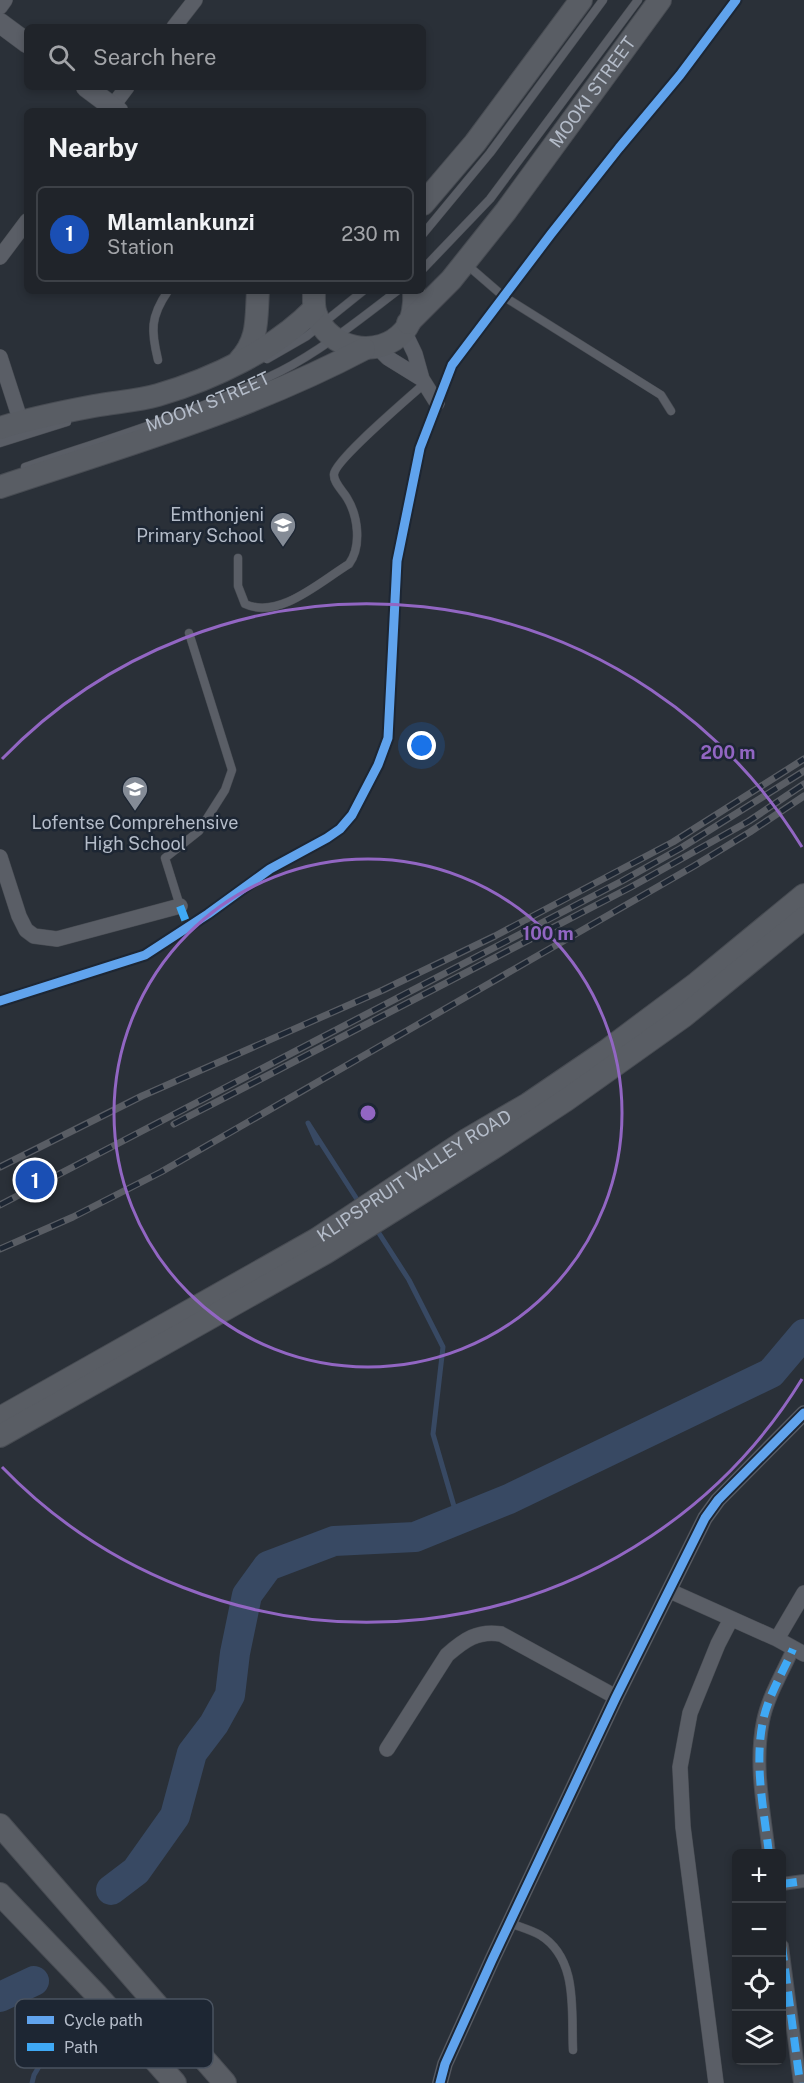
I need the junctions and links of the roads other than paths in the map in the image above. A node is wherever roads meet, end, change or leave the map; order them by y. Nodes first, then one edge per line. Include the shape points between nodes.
1 (5, 0) edge
2 (195, 0) edge
3 (581, 0) edge
4 (603, 0) edge
5 (639, 0) edge
6 (660, 0) edge
7 (0, 7) edge
8 (0, 23) edge
9 (176, 24) edge
10 (24, 41) edge
11 (90, 90) edge
12 (125, 90) edge
13 (111, 108) edge
14 (114, 108) edge
15 (450, 172) junction
16 (426, 184) edge
17 (426, 200) edge
18 (24, 225) edge
19 (426, 230) edge
20 (0, 257) edge
21 (465, 263) junction
22 (426, 266) edge
23 (166, 294) edge
24 (258, 294) edge
25 (358, 294) edge
26 (388, 294) edge
27 (414, 294) edge
28 (321, 316) edge
29 (406, 327) junction
30 (370, 348) junction
31 (0, 357) edge
32 (158, 360) dead end
33 (242, 367) junction
34 (424, 381) junction
35 (437, 403) dead end
36 (122, 411) dead end
37 (671, 411) dead end
38 (76, 419) dead end
39 (10, 425) edge
40 (0, 443) edge
41 (6, 479) edge
42 (238, 558) dead end
43 (189, 633) dead end
44 (0, 857) edge
45 (804, 895) edge
46 (180, 906) joint
47 (804, 918) edge
48 (409, 1190) junction
49 (321, 1246) junction
50 (804, 1413) edge
51 (0, 1418) edge
52 (0, 1436) edge
53 (670, 1591) junction
54 (804, 1593) edge
55 (731, 1619) junction
56 (777, 1639) junction
57 (798, 1651) edge
58 (616, 1697) junction
59 (387, 1749) dead end
60 (0, 1825) edge
61 (768, 1849) edge
62 (804, 1881) edge
63 (786, 1883) edge
64 (0, 1894) edge
65 (510, 1923) junction
66 (783, 1957) edge
67 (100, 1999) edge
68 (152, 1999) edge
69 (573, 2050) dead end
70 (162, 2068) edge
71 (212, 2068) edge
72 (175, 2083) edge
73 (225, 2083) edge
74 (440, 2083) edge
75 (716, 2083) edge
76 (800, 2083) edge

1 - 7 street
2 - 9 street
3 - 15 main road
4 - 19 lane via 490,153
5 - 22 lane, MOOKI STREET via 490,199
6 - 21 main road, MOOKI STREET
8 - 10 street
11 - 13 street
12 - 14 street
15 - 16 main road
15 - 17 main road
18 - 20 street
21 - 29 main road, MOOKI STREET
21 - 37 lane via 503,296 661,395
23 - 32 lane via 153,324
24 - 33 main road via 255,337
25 - 28 lane, MOOKI STREET
26 - 28 lane, MOOKI STREET
27 - 29 main road
28 - 30 main road via 343,344
28 - 33 main road, MOOKI STREET via 298,325
28 - 41 lane, MOOKI STREET via 283,370 215,402
29 - 30 main road, MOOKI STREET via 389,342
29 - 34 street
30 - 34 street
30 - 41 main road, MOOKI STREET via 189,424
31 - 39 street
33 - 36 lane, MOOKI STREET via 178,396
33 - 39 main road, MOOKI STREET via 159,395
34 - 35 street
34 - 42 lane via 336,470 336,482 355,521 356,547 349,564 289,602 266,608 244,604 238,586
38 - 40 lane
43 - 46 lane via 232,770 225,790 199,831 165,858
44 - 46 street via 19,916 34,936 57,939
45 - 48 main road, KLIPSPRUIT VALLEY ROAD via 606,1051 468,1139
47 - 48 main road, KLIPSPRUIT VALLEY ROAD via 684,1016 566,1100
48 - 49 main road, KLIPSPRUIT VALLEY ROAD
49 - 51 main road, KLIPSPRUIT VALLEY ROAD
49 - 52 main road, KLIPSPRUIT VALLEY ROAD
50 - 53 street via 711,1510
53 - 55 street
53 - 58 street
54 - 56 street
55 - 56 street
55 - 75 street via 690,1713 680,1767 683,1827
56 - 57 street
57 - 61 street via 763,1719 759,1776
58 - 59 street via 501,1634 481,1633 459,1643 447,1654
58 - 65 street
60 - 68 main road
62 - 63 street
64 - 67 main road
65 - 69 lane via 541,1936 560,1953 570,1977
65 - 74 street via 445,2064
66 - 76 street
70 - 72 main road
71 - 73 main road

